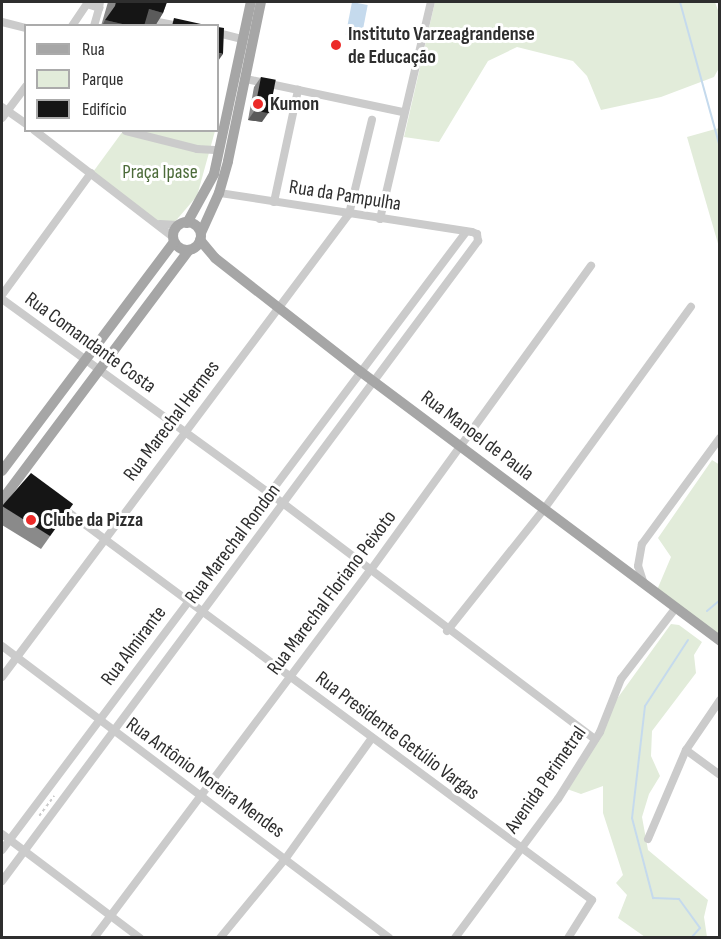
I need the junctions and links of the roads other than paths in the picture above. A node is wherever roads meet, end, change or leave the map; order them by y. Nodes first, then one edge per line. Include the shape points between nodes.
1 (250, 2) edge
2 (261, 2) edge
3 (430, 2) edge
4 (88, 3) edge
5 (99, 5) edge
6 (2, 22) edge
7 (158, 22) edge
8 (73, 24) edge
9 (94, 24) edge
10 (169, 24) edge
11 (24, 28) edge
12 (219, 33) edge
13 (242, 39) junction
14 (246, 79) junction
15 (24, 88) edge
16 (298, 90) junction
17 (3, 112) edge
18 (404, 112) junction
19 (372, 120) dead end
20 (24, 123) edge
21 (37, 132) edge
22 (130, 132) edge
23 (218, 154) junction
24 (91, 173) junction
25 (219, 193) junction
26 (274, 202) junction
27 (350, 214) junction
28 (380, 219) junction
29 (160, 224) junction
30 (183, 224) junction
31 (466, 232) junction
32 (174, 240) junction
33 (196, 243) junction
34 (591, 266) dead end
35 (2, 297) edge
36 (691, 307) dead end
37 (278, 308) junction
38 (85, 360) junction
39 (97, 369) junction
40 (361, 372) junction
41 (376, 382) junction
42 (185, 433) junction
43 (720, 438) edge
44 (461, 446) junction
45 (3, 467) edge
46 (22, 479) junction
47 (268, 496) junction
48 (2, 500) edge
49 (53, 501) edge
50 (284, 504) junction
51 (544, 509) junction
52 (103, 538) junction
53 (370, 571) junction
54 (645, 585) junction
55 (188, 602) junction
56 (675, 609) junction
57 (203, 612) junction
58 (447, 631) junction
59 (720, 641) edge
60 (2, 646) edge
61 (17, 657) junction
62 (2, 677) edge
63 (290, 677) junction
64 (720, 700) edge
65 (100, 719) junction
66 (114, 732) junction
67 (372, 738) junction
68 (595, 739) junction
69 (686, 750) junction
70 (720, 775) edge
71 (200, 796) junction
72 (5, 837) edge
73 (648, 839) dead end
74 (518, 848) junction
75 (2, 850) edge
76 (23, 852) junction
77 (286, 858) junction
78 (2, 881) edge
79 (112, 915) junction
80 (94, 938) edge
81 (140, 938) edge
82 (220, 938) edge
83 (389, 938) edge
84 (455, 938) edge
85 (568, 938) edge

1 - 13 main road
2 - 14 main road
3 - 18 street
4 - 5 street
4 - 8 street
5 - 9 street
6 - 11 street
7 - 10 street
12 - 13 street
13 - 23 main road
14 - 16 street
14 - 25 main road
15 - 17 street
16 - 18 street
16 - 26 street
17 - 20 street
18 - 28 street
19 - 27 street
21 - 24 street
22 - 23 street
23 - 30 main road via 205,195
24 - 29 street
24 - 35 street
25 - 26 street, Rua da Pampulha
25 - 33 main road
26 - 27 street, Rua da Pampulha
27 - 28 street, Rua da Pampulha
27 - 37 street, Rua Marechal Hermes
28 - 31 street, Rua da Pampulha
29 - 30 street
29 - 32 street
30 - 32 main road
30 - 33 main road
31 - 40 street, Rua Almirante
31 - 41 street, Rua Marechal Rondon via 477,234 478,241
32 - 33 main road via 180,249
32 - 38 main road
33 - 37 main road, Rua Manoel de Paula
33 - 39 main road
34 - 44 street, Rua Marechal Floriano Peixoto
35 - 38 street, Rua Comandante Costa
36 - 51 street
37 - 40 main road, Rua Manoel de Paula
37 - 42 street, Rua Marechal Hermes
38 - 39 street, Rua Comandante Costa
38 - 45 main road
39 - 42 street, Rua Comandante Costa
39 - 46 main road
40 - 41 main road, Rua Manoel de Paula
40 - 47 street, Rua Almirante
41 - 44 main road, Rua Manoel de Paula
41 - 50 street, Rua Marechal Rondon
42 - 47 street, Rua Comandante Costa
42 - 52 street, Rua Marechal Hermes
43 - 54 street via 642,544 638,566
44 - 51 main road, Rua Manoel de Paula
44 - 53 street, Rua Marechal Floriano Peixoto
45 - 46 street
46 - 48 main road
47 - 50 street, Rua Comandante Costa
47 - 55 street, Rua Almirante
49 - 52 street, Rua Presidente Getúlio Vargas
50 - 53 street, Rua Comandante Costa
50 - 57 street, Rua Marechal Rondon
51 - 54 main road, Rua Manoel de Paula
51 - 58 street
52 - 55 street, Rua Presidente Getúlio Vargas
52 - 61 street, Rua Marechal Hermes
53 - 58 street, Rua Comandante Costa
53 - 63 street, Rua Marechal Floriano Peixoto
54 - 56 main road, Rua Manoel de Paula
55 - 57 street, Rua Presidente Getúlio Vargas
55 - 65 street, Rua Almirante
56 - 59 main road, Rua Manoel de Paula
56 - 68 street, Avenida Perimetral via 621,680
57 - 63 street, Rua Presidente Getúlio Vargas
57 - 66 street, Rua Marechal Rondon
58 - 68 street, Rua Comandante Costa
60 - 61 street, Rua Antônio Moreira Mendes
61 - 62 street, Rua Marechal Hermes
61 - 65 street, Rua Antônio Moreira Mendes
63 - 67 street, Rua Presidente Getúlio Vargas
63 - 71 street, Rua Marechal Floriano Peixoto
64 - 69 street
65 - 66 street, Rua Antônio Moreira Mendes
65 - 72 street, Rua Almirante
66 - 71 street, Rua Antônio Moreira Mendes
66 - 76 street, Rua Marechal Rondon
67 - 74 street, Rua Presidente Getúlio Vargas
67 - 77 street
68 - 74 street, Avenida Perimetral via 558,799
69 - 70 street
69 - 73 street
71 - 77 street, Rua Antônio Moreira Mendes
71 - 79 street, Rua Marechal Floriano Peixoto
72 - 75 street, Rua Almirante
72 - 76 street
74 - 84 street, Avenida Perimetral
74 - 85 street, Rua Presidente Getúlio Vargas via 592,900
76 - 78 street, Rua Marechal Rondon
76 - 79 street
77 - 82 street
77 - 83 street, Rua Antônio Moreira Mendes
79 - 80 street, Rua Marechal Floriano Peixoto
79 - 81 street

